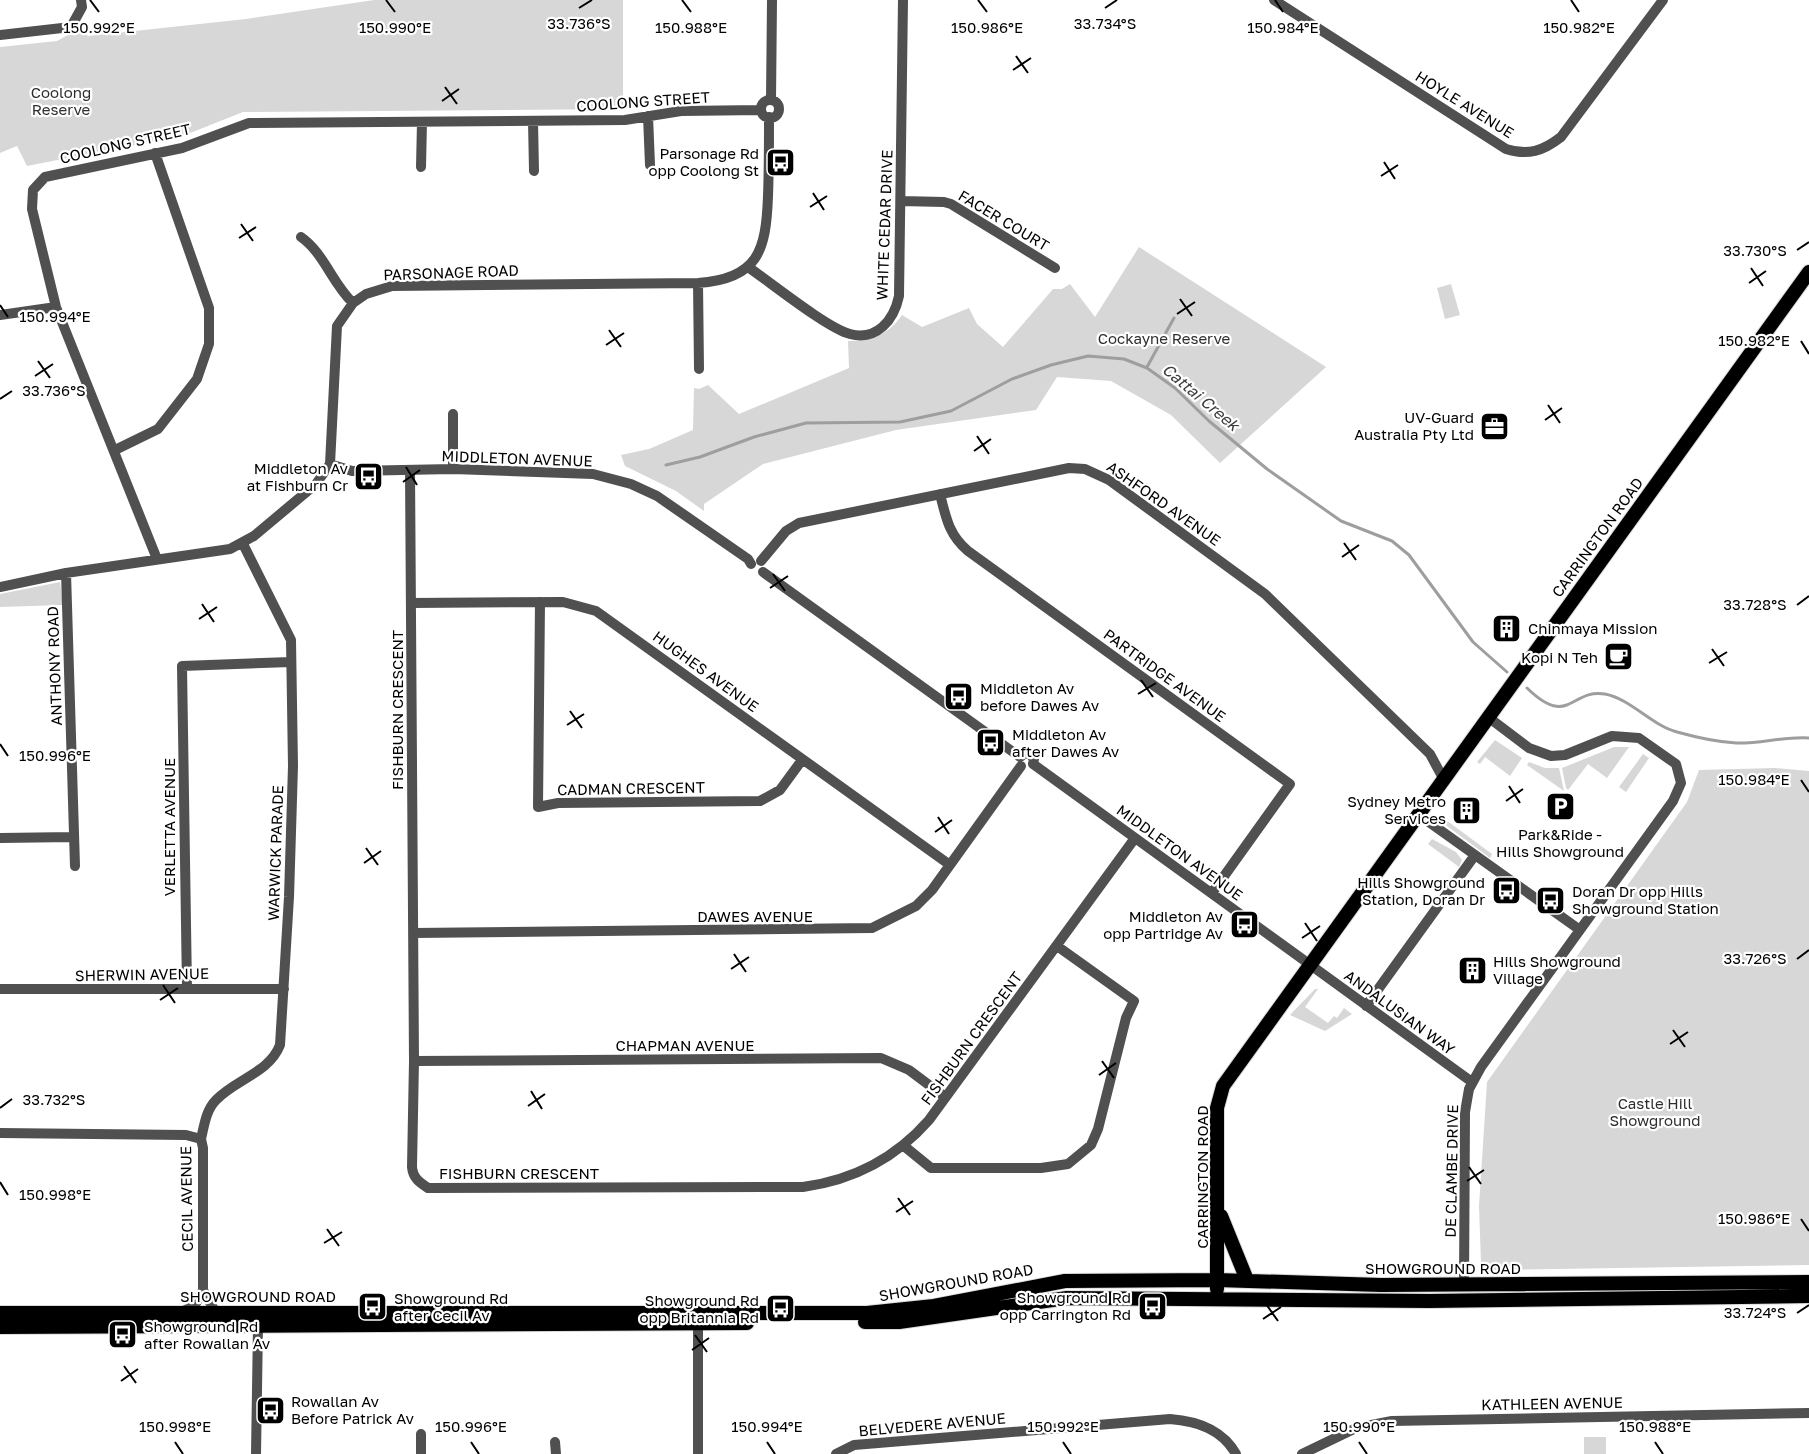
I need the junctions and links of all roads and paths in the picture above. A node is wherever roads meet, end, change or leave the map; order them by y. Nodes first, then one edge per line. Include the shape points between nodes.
1 (81, 0) edge
2 (772, 0) edge
3 (903, 0) edge
4 (1274, 0) edge
5 (1663, 0) edge
6 (0, 35) edge
7 (765, 114) junction
8 (648, 116) junction
9 (533, 121) junction
10 (422, 122) junction
11 (155, 153) junction
12 (650, 165) dead end
13 (421, 167) dead end
14 (534, 171) dead end
15 (901, 201) junction
16 (301, 237) dead end
17 (748, 267) junction
18 (1055, 268) dead end
19 (1809, 272) edge
20 (698, 283) junction
21 (353, 303) junction
22 (56, 307) junction
23 (0, 315) edge
24 (699, 369) dead end
25 (453, 414) dead end
26 (115, 450) junction
27 (330, 464) junction
28 (453, 469) junction
29 (410, 470) junction
30 (940, 494) junction
31 (243, 544) junction
32 (157, 559) junction
33 (759, 566) junction
34 (66, 573) junction
35 (0, 587) edge
36 (540, 602) junction
37 (411, 603) junction
38 (291, 662) junction
39 (1488, 717) junction
40 (802, 760) junction
41 (1025, 762) junction
42 (1444, 780) junction
43 (1419, 814) junction
44 (74, 837) junction
45 (0, 838) edge
46 (1134, 838) junction
47 (1474, 855) junction
48 (950, 865) junction
49 (75, 866) dead end
50 (1212, 893) junction
51 (1580, 930) junction
52 (413, 933) junction
53 (1057, 945) junction
54 (1310, 965) junction
55 (187, 988) junction
56 (0, 989) edge
57 (284, 989) junction
58 (1366, 1006) junction
59 (414, 1061) junction
60 (1472, 1083) junction
61 (945, 1097) junction
62 (0, 1133) edge
63 (201, 1139) junction
64 (904, 1146) junction
65 (1218, 1208) junction
66 (1218, 1280) junction
67 (1247, 1280) junction
68 (1809, 1282) edge
69 (1464, 1285) junction
70 (203, 1290) junction
71 (1809, 1296) edge
72 (1217, 1300) junction
73 (1464, 1300) junction
74 (216, 1312) junction
75 (0, 1313) edge
76 (181, 1313) junction
77 (258, 1319) junction
78 (698, 1324) junction
79 (0, 1327) edge
80 (1809, 1413) edge
81 (421, 1434) dead end
82 (555, 1442) dead end
83 (256, 1454) edge
84 (420, 1454) edge
85 (556, 1454) edge
86 (698, 1454) edge
87 (836, 1454) edge
88 (1236, 1454) edge
89 (1302, 1454) edge

1 - 6 street via 82,8 71,27
2 - 7 street via 771,100 763,103
3 - 15 street, WHITE CEDAR DRIVE
4 - 5 street, HOYLE AVENUE via 1506,149 1520,153 1548,147 1561,137
7 - 8 street, COOLONG STREET via 681,111
7 - 17 street, PARSONAGE ROAD via 767,231 763,246
8 - 9 street, COOLONG STREET
8 - 12 street
9 - 10 street, COOLONG STREET
9 - 14 street
10 - 11 street, COOLONG STREET via 249,123 187,146
10 - 13 street
11 - 22 street, COOLONG STREET via 45,177 33,189 32,209
11 - 26 street via 209,308 209,344 197,379 158,429
15 - 17 street, WHITE CEDAR DRIVE via 899,296 894,314 881,328 866,334 847,333
15 - 18 street, FACER COURT via 951,204
16 - 21 street via 314,247 337,287
17 - 20 street, PARSONAGE ROAD via 722,281
19 - 39 main road, CARRINGTON ROAD
20 - 21 street, PARSONAGE ROAD via 392,286 366,294
20 - 24 street
21 - 27 street via 341,318 335,337
22 - 23 street
22 - 26 street, COOLONG STREET
25 - 28 street
26 - 32 street, COOLONG STREET
27 - 29 street, MIDDLETON AVENUE via 352,471
27 - 31 street via 309,490
28 - 29 street, MIDDLETON AVENUE
28 - 33 street, MIDDLETON AVENUE via 580,472 631,484 674,506
29 - 37 street, FISHBURN CRESCENT
30 - 33 street, ASHFORD AVENUE via 799,523 786,531
30 - 42 street, ASHFORD AVENUE via 1069,468 1097,473 1265,594 1430,754
30 - 50 street, PARTRIDGE AVENUE via 947,526 968,551 1290,784
31 - 32 street
31 - 38 street, WARWICK PARADE via 291,639
32 - 34 street
33 - 41 street, MIDDLETON AVENUE
34 - 35 street
34 - 44 street, ANTHONY ROAD
36 - 37 street, HUGHES AVENUE
36 - 40 street, HUGHES AVENUE via 576,604 596,611
36 - 40 street, CADMAN CRESCENT via 538,807 558,803 760,801 780,790
37 - 52 street, FISHBURN CRESCENT
38 - 55 street, VERLETTA AVENUE via 179,661
38 - 57 street, WARWICK PARADE via 293,766
39 - 42 main road, CARRINGTON ROAD
39 - 51 street, DE CLAMBE DRIVE via 1543,755 1565,755 1612,736 1629,735 1647,742 1679,769 1681,783 1677,795
40 - 48 street, HUGHES AVENUE
41 - 46 street, MIDDLETON AVENUE
41 - 48 street, DAWES AVENUE
42 - 43 main road, CARRINGTON ROAD
43 - 47 street
43 - 54 main road, CARRINGTON ROAD
44 - 45 street
44 - 49 street, ANTHONY ROAD
46 - 50 street, MIDDLETON AVENUE
46 - 53 street, FISHBURN CRESCENT
47 - 51 street
47 - 58 street
48 - 52 street, DAWES AVENUE via 916,906 872,928
50 - 54 street, MIDDLETON AVENUE
51 - 60 street, DE CLAMBE DRIVE
52 - 59 street, FISHBURN CRESCENT
53 - 61 street, FISHBURN CRESCENT
53 - 64 street via 1134,1001 1091,1145 1068,1164 949,1169 931,1168
54 - 58 street, ANDALUSIAN WAY
54 - 65 main road, CARRINGTON ROAD via 1223,1086 1217,1108
55 - 56 street, SHERWIN AVENUE
55 - 57 street, SHERWIN AVENUE
57 - 63 street, WARWICK PARADE via 277,1052 265,1066 216,1100
58 - 60 street, ANDALUSIAN WAY
59 - 61 street, CHAPMAN AVENUE via 881,1058 909,1070
59 - 64 street, FISHBURN CRESCENT via 413,1174 428,1188 803,1187 847,1178
60 - 69 street, DE CLAMBE DRIVE via 1465,1112
61 - 64 street, FISHBURN CRESCENT
62 - 63 street, CECIL AVENUE via 186,1135
63 - 70 street, CECIL AVENUE
65 - 66 main road, CARRINGTON ROAD
65 - 67 main road
66 - 67 main road, SHOWGROUND ROAD
66 - 72 main road, CARRINGTON ROAD
66 - 77 main road, SHOWGROUND ROAD via 1065,1281 934,1306 867,1313
67 - 69 main road, SHOWGROUND ROAD
68 - 69 main road, SHOWGROUND ROAD
69 - 73 main road
70 - 74 street
70 - 76 street via 195,1305
71 - 73 main road, SHOWGROUND ROAD
72 - 73 main road, SHOWGROUND ROAD
72 - 78 main road, SHOWGROUND ROAD via 1067,1298 899,1322
74 - 76 main road, SHOWGROUND ROAD
74 - 77 main road, SHOWGROUND ROAD
75 - 76 main road, SHOWGROUND ROAD
77 - 78 main road, SHOWGROUND ROAD
77 - 79 main road, SHOWGROUND ROAD
77 - 83 street
78 - 86 street
80 - 89 street, KATHLEEN AVENUE via 1392,1421 1356,1428
81 - 84 street
82 - 85 street
87 - 88 street, BELVEDERE AVENUE via 854,1445 1170,1419 1208,1427

